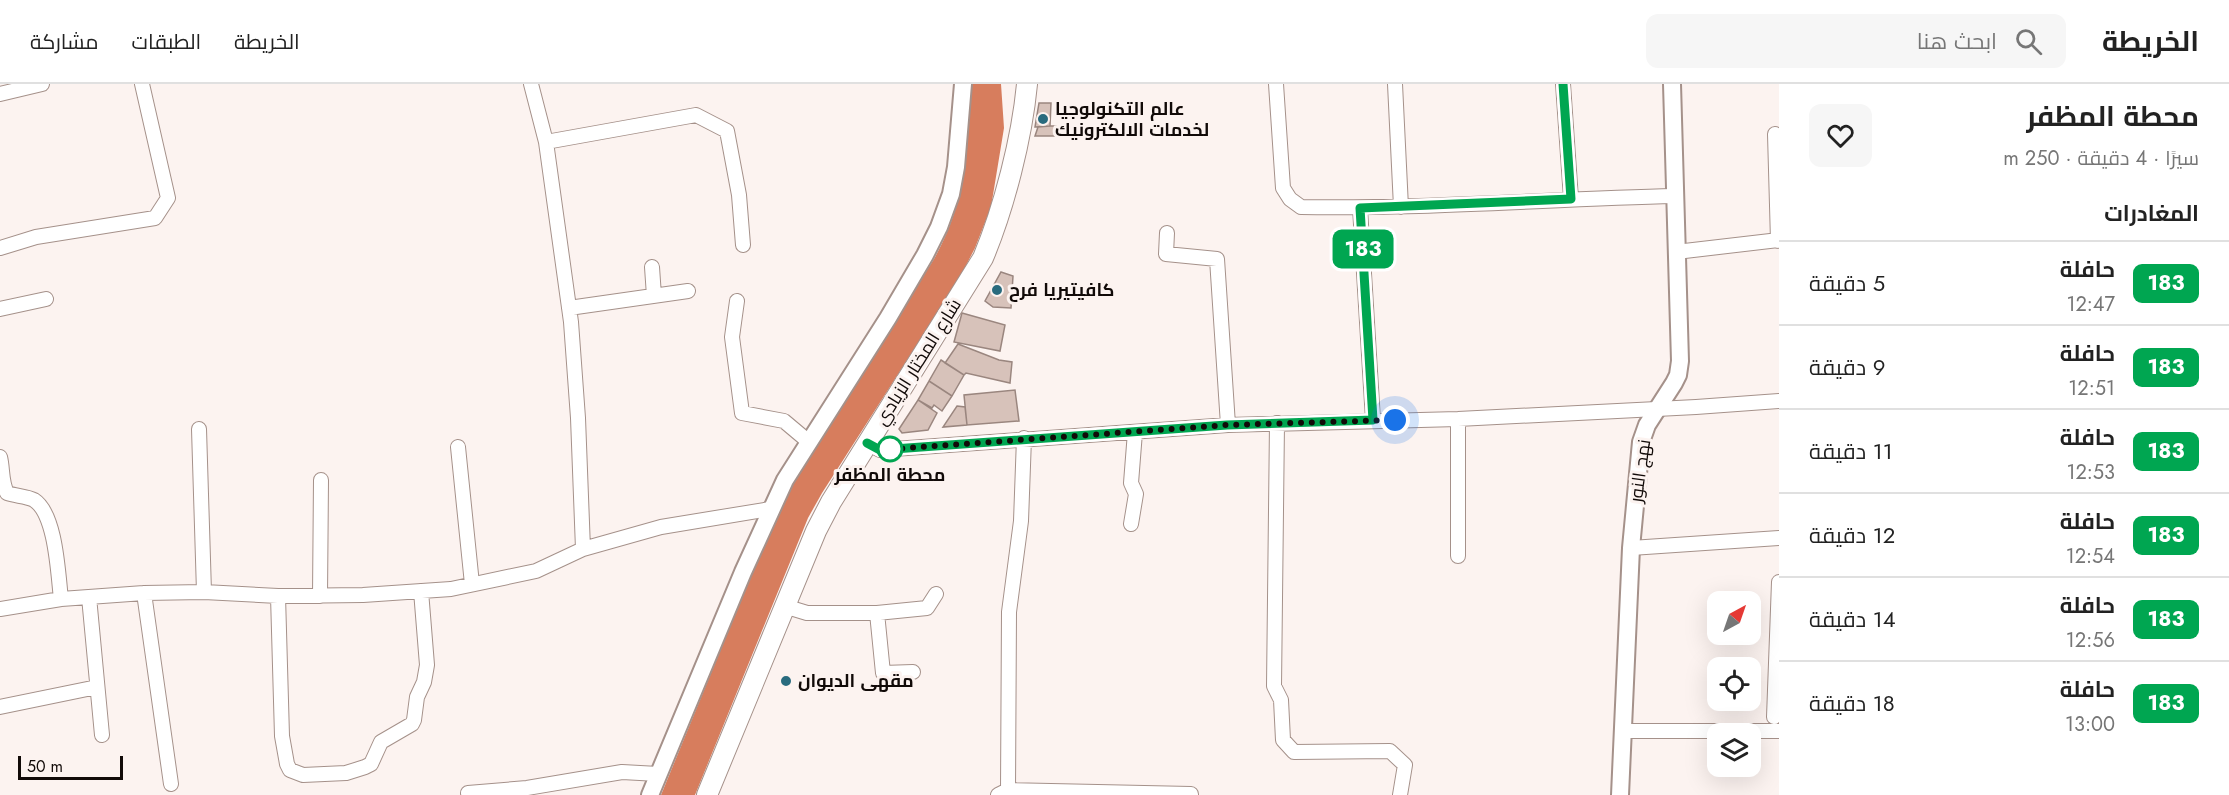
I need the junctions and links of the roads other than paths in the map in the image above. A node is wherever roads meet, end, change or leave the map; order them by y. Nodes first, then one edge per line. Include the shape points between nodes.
1 (42, 84) edge
2 (142, 84) edge
3 (531, 84) edge
4 (963, 84) edge
5 (1027, 84) edge
6 (1276, 84) edge
7 (1395, 84) edge
8 (1563, 84) edge
9 (1672, 84) edge
10 (0, 94) edge
11 (1774, 134) dead end
12 (546, 142) junction
13 (1675, 196) junction
14 (1571, 199) junction
15 (1401, 207) junction
16 (1360, 208) junction
17 (1167, 233) dead end
18 (1779, 241) edge
19 (743, 245) dead end
20 (0, 248) edge
21 (1676, 252) junction
22 (652, 267) dead end
23 (688, 291) dead end
24 (654, 296) junction
25 (46, 299) dead end
26 (737, 301) dead end
27 (569, 308) junction
28 (0, 309) edge
29 (1779, 401) edge
30 (1658, 408) junction
31 (1458, 419) junction
32 (1373, 420) junction
33 (1277, 423) junction
34 (1227, 425) junction
35 (199, 429) dead end
36 (1135, 432) junction
37 (1024, 438) junction
38 (809, 442) junction
39 (867, 443) junction
40 (458, 447) dead end
41 (0, 457) edge
42 (321, 480) dead end
43 (770, 509) junction
44 (1131, 524) dead end
45 (1779, 538) edge
46 (1631, 548) junction
47 (583, 549) junction
48 (1458, 556) dead end
49 (1779, 582) edge
50 (472, 584) junction
51 (421, 591) junction
52 (204, 592) junction
53 (144, 593) junction
54 (936, 594) dead end
55 (278, 596) junction
56 (320, 596) junction
57 (89, 597) junction
58 (61, 599) junction
59 (784, 606) junction
60 (0, 609) edge
61 (878, 613) junction
62 (913, 672) dead end
63 (98, 687) junction
64 (0, 707) edge
65 (1777, 724) edge
66 (1622, 731) junction
67 (102, 735) dead end
68 (658, 774) junction
69 (171, 784) dead end
70 (1003, 792) edge
71 (468, 793) dead end
72 (1191, 794) dead end
73 (651, 795) edge
74 (707, 795) edge
75 (1400, 795) edge
76 (1620, 795) edge

1 - 10 street
2 - 20 street via 168,198 155,218 36,237
3 - 12 street
4 - 38 street via 956,167 939,227 926,255
5 - 39 main road, شارع المختار الزيادي via 1005,194 983,258
6 - 16 street via 1283,188 1290,199 1300,207
7 - 15 street
8 - 14 street
9 - 13 street, نهج النور
11 - 18 street
12 - 19 street via 696,115 712,122 727,131
12 - 27 street
13 - 14 street
13 - 21 street, نهج النور
14 - 15 street
15 - 16 street
16 - 32 street
17 - 34 street via 1166,254 1217,259
18 - 21 street
21 - 30 street, نهج النور via 1679,368
22 - 24 street
23 - 24 street
24 - 27 street
25 - 28 street
26 - 38 street via 732,337 742,413 784,421
27 - 47 street
29 - 30 street
30 - 31 street
30 - 46 street, نهج النور via 1641,442
31 - 32 street
31 - 48 street
32 - 33 street
33 - 34 street
33 - 75 street via 1274,686 1281,700 1283,740 1294,752 1390,751 1405,765
34 - 36 street
35 - 52 street
36 - 37 street
36 - 44 street via 1131,483 1136,494
37 - 39 street via 880,450
37 - 70 street via 1021,521 1009,612
38 - 43 street
39 - 59 main road, شارع المختار الزيادي via 816,531
40 - 50 street
41 - 58 street via 7,493 33,499 45,513 52,531
42 - 56 street
43 - 47 street via 661,527
43 - 68 street
45 - 46 street
46 - 66 street, نهج النور
47 - 50 street via 536,571
49 - 65 street
50 - 51 street
51 - 55 street via 427,665 414,720 381,742 371,764 365,767 303,775 290,770 282,736
51 - 56 street
52 - 53 street
52 - 55 street
53 - 57 street
53 - 69 street
54 - 61 street via 927,608
55 - 56 street
57 - 58 street
57 - 63 street
58 - 60 street
59 - 61 street via 807,613
59 - 74 main road, شارع المختار الزيادي
61 - 62 street via 883,674
63 - 64 street
63 - 67 street
65 - 66 street
66 - 76 street, نهج النور
68 - 71 street via 622,772 527,788
68 - 73 street
70 - 72 street

